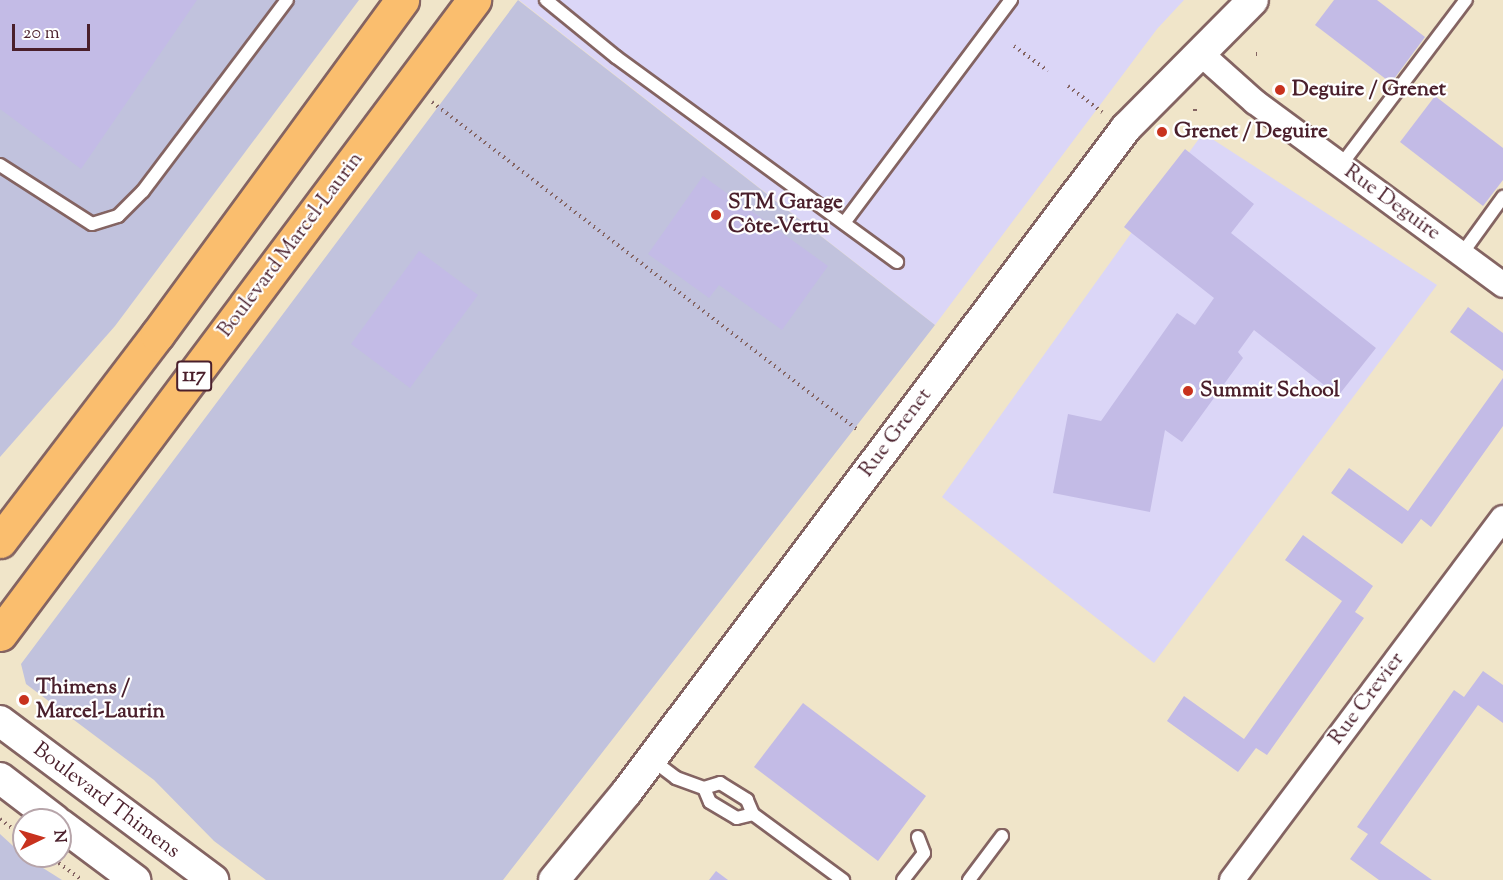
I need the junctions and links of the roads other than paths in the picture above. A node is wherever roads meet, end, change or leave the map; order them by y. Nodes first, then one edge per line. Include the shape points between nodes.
1 (287, 0) edge
2 (402, 0) edge
3 (474, 0) edge
4 (546, 0) edge
5 (1011, 0) edge
6 (1253, 0) edge
7 (1467, 0) edge
8 (1199, 52) junction
9 (0, 165) edge
10 (1341, 165) junction
11 (1503, 197) edge
12 (844, 223) junction
13 (1461, 255) junction
14 (897, 262) dead end
15 (1503, 285) edge
16 (39, 488) junction
17 (1503, 518) edge
18 (0, 524) edge
19 (0, 541) edge
20 (0, 634) edge
21 (0, 721) edge
22 (651, 759) junction
23 (0, 778) edge
24 (704, 788) junction
25 (39, 808) edge
26 (753, 814) junction
27 (72, 833) edge
28 (1002, 836) dead end
29 (918, 837) dead end
30 (135, 880) edge
31 (213, 880) edge
32 (554, 880) edge
33 (843, 880) edge
34 (903, 880) edge
35 (969, 880) edge
36 (1232, 880) edge

1 - 9 lane via 143,190 118,216 92,224
2 - 16 main road, 117 via 157,335
3 - 20 main road, Boulevard Marcel-Laurin / 117
4 - 12 lane via 616,57
5 - 12 lane
6 - 8 street, Rue Grenet
7 - 10 lane
8 - 10 street, Rue Deguire via 1255,102
8 - 22 street, Rue Grenet via 1113,145
10 - 13 street, Rue Deguire
11 - 13 lane
12 - 14 lane
13 - 15 street, Rue Deguire
16 - 18 main road
16 - 19 main road, 117
17 - 36 street, Rue Crevier
21 - 31 street, Boulevard Thimens
22 - 24 lane via 676,778
22 - 32 street, Rue Grenet
23 - 25 street
24 - 26 lane via 710,802 737,818
24 - 26 lane via 720,783 747,800
26 - 33 lane
27 - 30 street
28 - 35 lane
29 - 34 lane via 924,853

